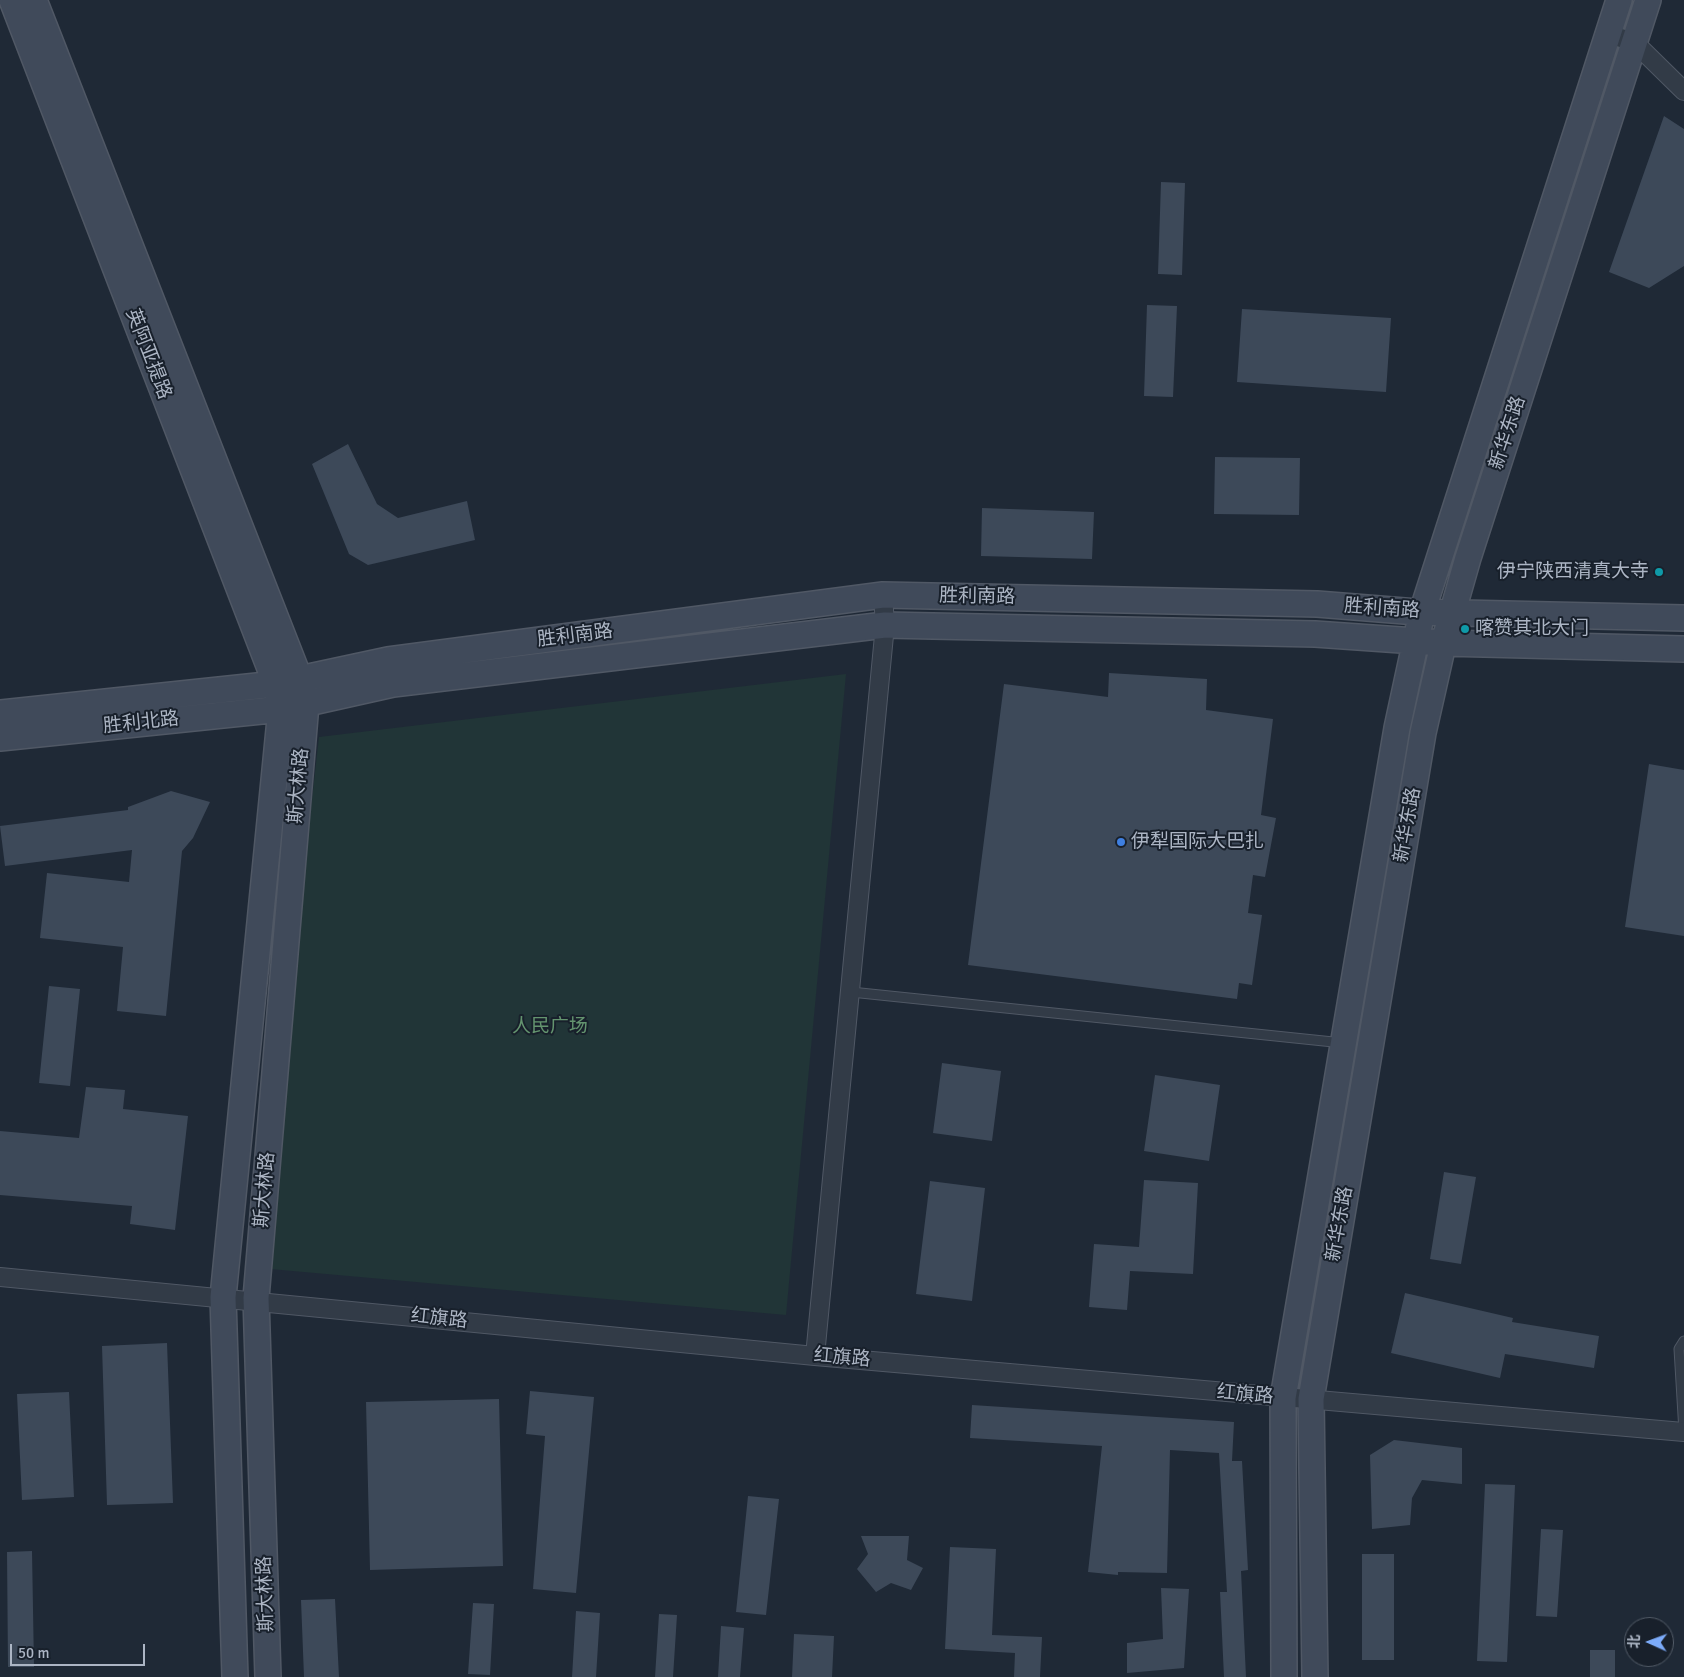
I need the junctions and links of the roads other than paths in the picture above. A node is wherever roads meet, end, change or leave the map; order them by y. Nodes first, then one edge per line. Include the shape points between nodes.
1 (12, 0) edge
2 (34, 0) edge
3 (1619, 0) edge
4 (1648, 0) edge
5 (1608, 34) junction
6 (1634, 42) junction
7 (1684, 91) edge
8 (883, 595) junction
9 (1422, 612) junction
10 (1452, 612) junction
11 (1684, 618) edge
12 (885, 625) junction
13 (1416, 642) junction
14 (1444, 643) junction
15 (1684, 649) edge
16 (288, 682) junction
17 (306, 704) junction
18 (281, 709) junction
19 (0, 713) edge
20 (0, 738) edge
21 (851, 992) junction
22 (1343, 1043) junction
23 (0, 1276) edge
24 (223, 1297) junction
25 (256, 1301) junction
26 (1684, 1341) edge
27 (815, 1356) junction
28 (1283, 1398) junction
29 (1311, 1399) junction
30 (1684, 1432) edge
31 (235, 1677) edge
32 (268, 1677) edge
33 (1284, 1677) edge
34 (1315, 1677) edge

1 - 16 main road, 英阿亚提路
2 - 16 main road, 英阿亚提路
3 - 5 main road, 新华东路
4 - 6 main road, 新华东路
5 - 6 street
5 - 9 main road, 新华东路
6 - 7 street
6 - 10 main road, 新华东路
8 - 9 main road, 胜利南路 via 1317,604
8 - 12 street
8 - 16 main road, 胜利南路 via 388,660
9 - 10 main road, 胜利南路
9 - 13 main road, 新华东路
10 - 11 main road, 胜利南路
10 - 14 main road, 新华东路
12 - 13 main road, 胜利南路 via 1315,634
12 - 17 main road, 胜利南路 via 393,684
12 - 21 street
13 - 14 main road, 胜利南路
13 - 22 main road, 新华东路 via 1397,728
14 - 15 main road, 胜利南路
14 - 29 main road, 新华东路 via 1423,733
16 - 17 main road, 英阿亚提路
16 - 18 main road, 英阿亚提路
16 - 19 main road, 胜利北路
17 - 18 main road, 胜利南路
17 - 25 main road, 斯大林路
18 - 20 main road, 胜利北路
18 - 24 main road, 斯大林路
21 - 22 lane
21 - 27 street
22 - 28 main road, 新华东路
23 - 24 street, 红旗路
24 - 25 street, 红旗路
24 - 31 main road, 斯大林路
25 - 27 street, 红旗路
25 - 32 main road, 斯大林路
26 - 30 lane via 1679,1349
27 - 28 street, 红旗路
28 - 29 street, 红旗路
28 - 33 main road, 新华东路
29 - 30 street, 红旗路
29 - 34 main road, 新华东路

